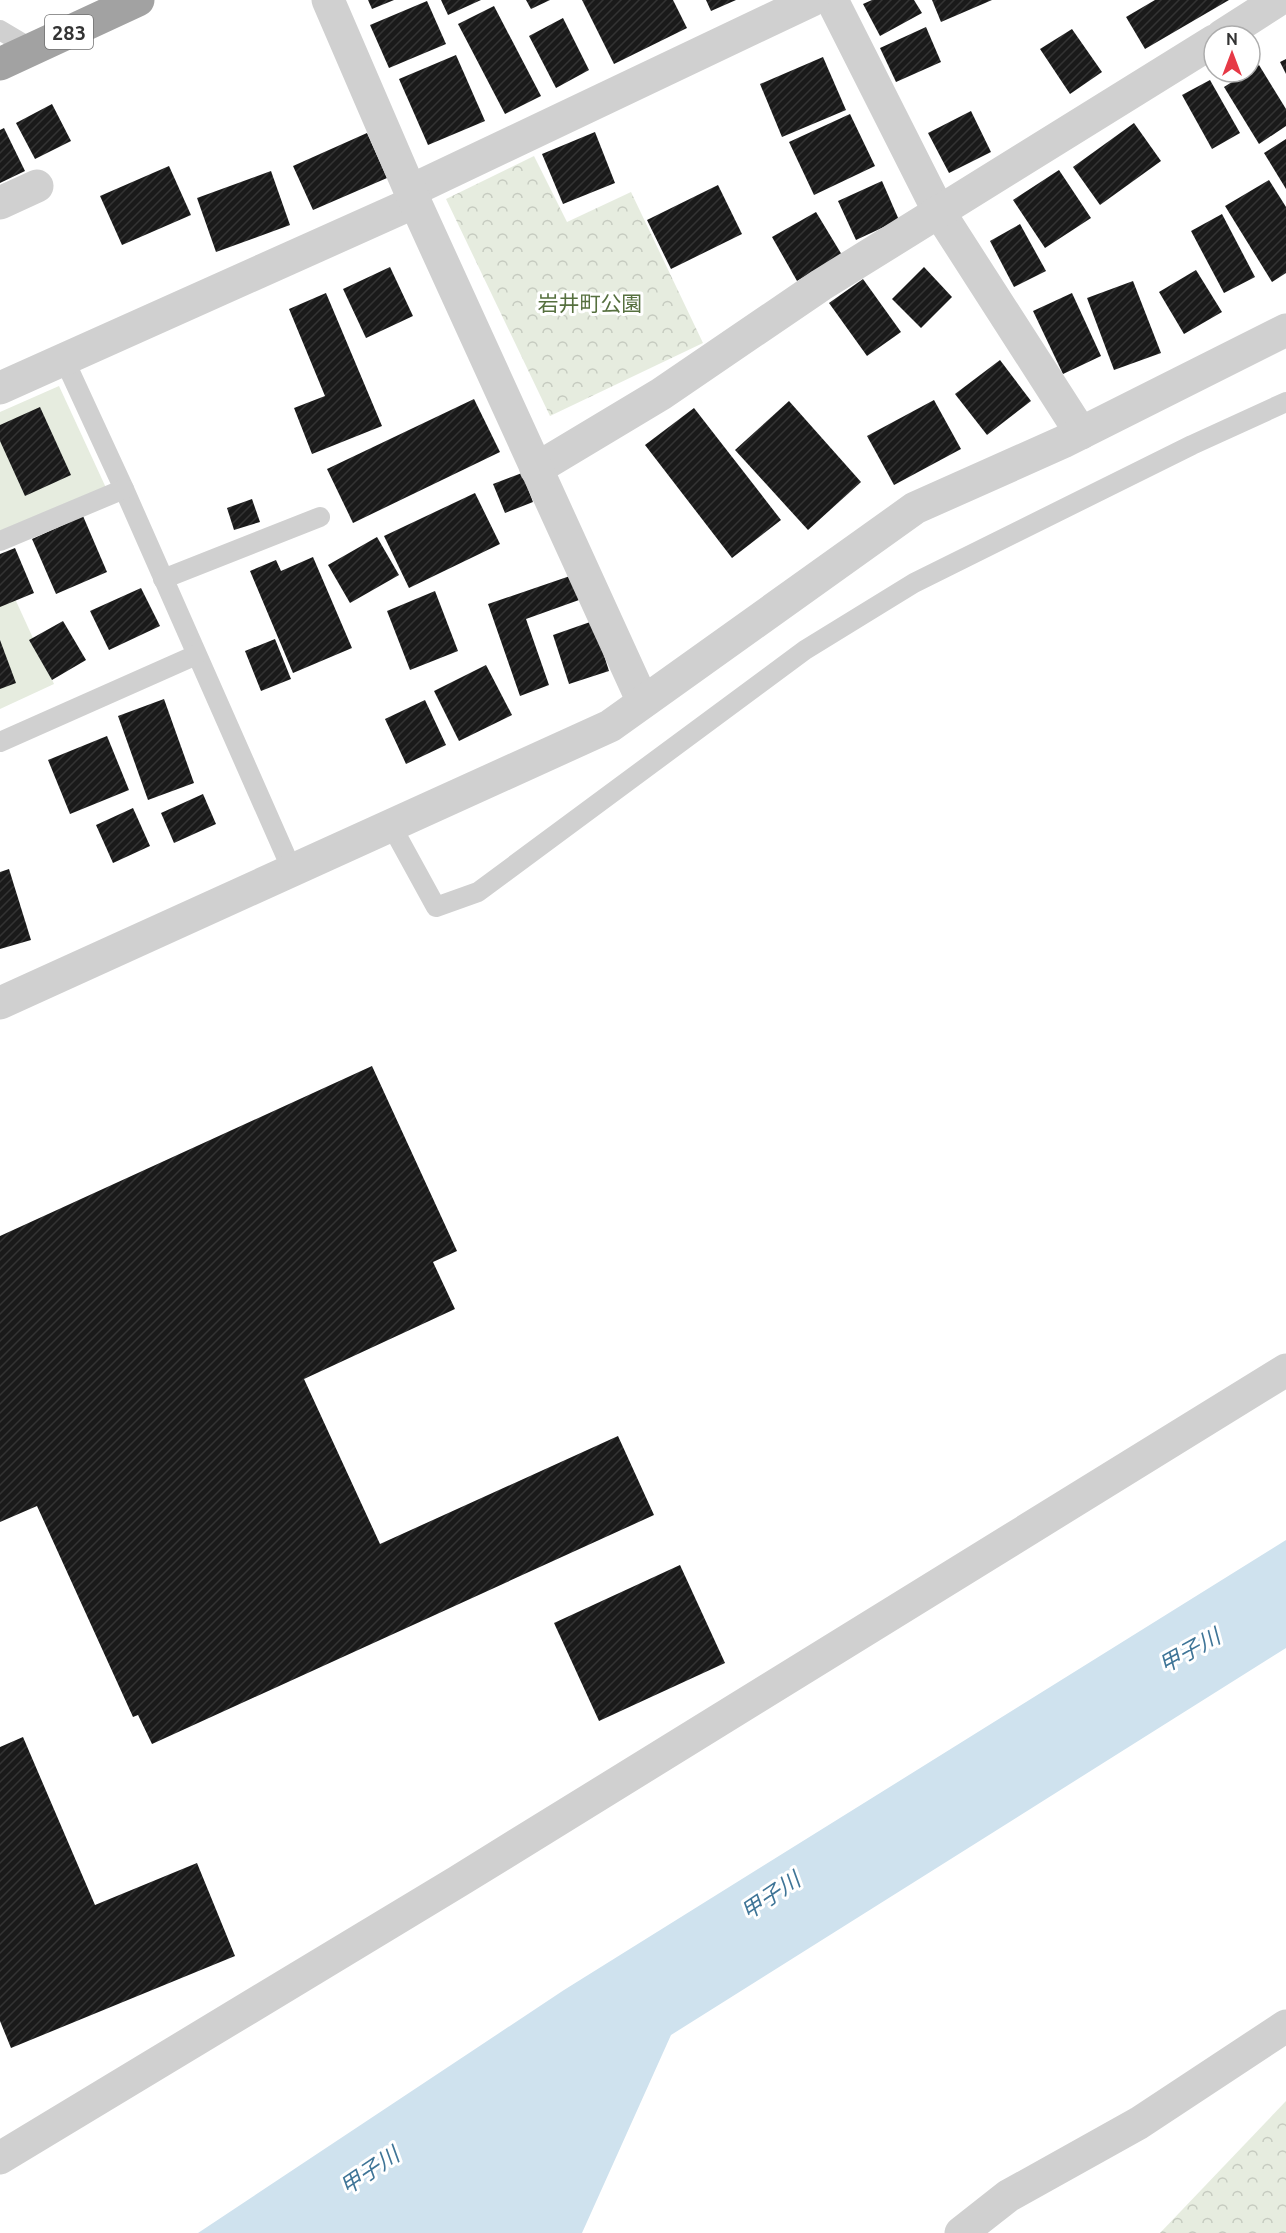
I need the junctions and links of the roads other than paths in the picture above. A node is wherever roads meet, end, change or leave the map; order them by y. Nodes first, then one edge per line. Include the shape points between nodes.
1 (138, 0) edge
2 (327, 0) edge
3 (812, 0) edge
4 (832, 0) edge
5 (1278, 0) edge
6 (1241, 24) edge
7 (0, 30) edge
8 (1202, 48) edge
9 (32, 50) junction
10 (0, 64) edge
11 (37, 186) dead end
12 (412, 196) junction
13 (0, 203) edge
14 (939, 212) junction
15 (1286, 330) edge
16 (64, 359) junction
17 (0, 388) edge
18 (1286, 402) edge
19 (1081, 433) junction
20 (536, 469) junction
21 (124, 489) junction
22 (320, 517) dead end
23 (0, 541) edge
24 (163, 579) junction
25 (196, 655) junction
26 (643, 702) junction
27 (0, 742) edge
28 (391, 825) junction
29 (292, 870) junction
30 (0, 1003) edge
31 (1286, 1370) edge
32 (1286, 2026) edge
33 (0, 2158) edge
34 (961, 2233) edge

1 - 9 highway, 283
2 - 12 street
3 - 12 street
4 - 14 street
5 - 6 street
7 - 9 lane
8 - 14 street
9 - 10 highway, 283
11 - 13 street
12 - 16 street
12 - 20 street
14 - 19 street
14 - 20 street via 821,285 661,394
15 - 19 street
16 - 17 street
16 - 21 lane
18 - 28 lane via 914,583 805,650 478,892 436,907
19 - 26 street via 915,508
20 - 26 street
21 - 23 lane
21 - 24 lane
22 - 24 lane
24 - 25 lane
25 - 27 lane
25 - 29 lane
26 - 28 street via 610,726
28 - 29 street
29 - 30 street
31 - 33 street via 457,1882
32 - 34 street via 1139,2123 1008,2196

